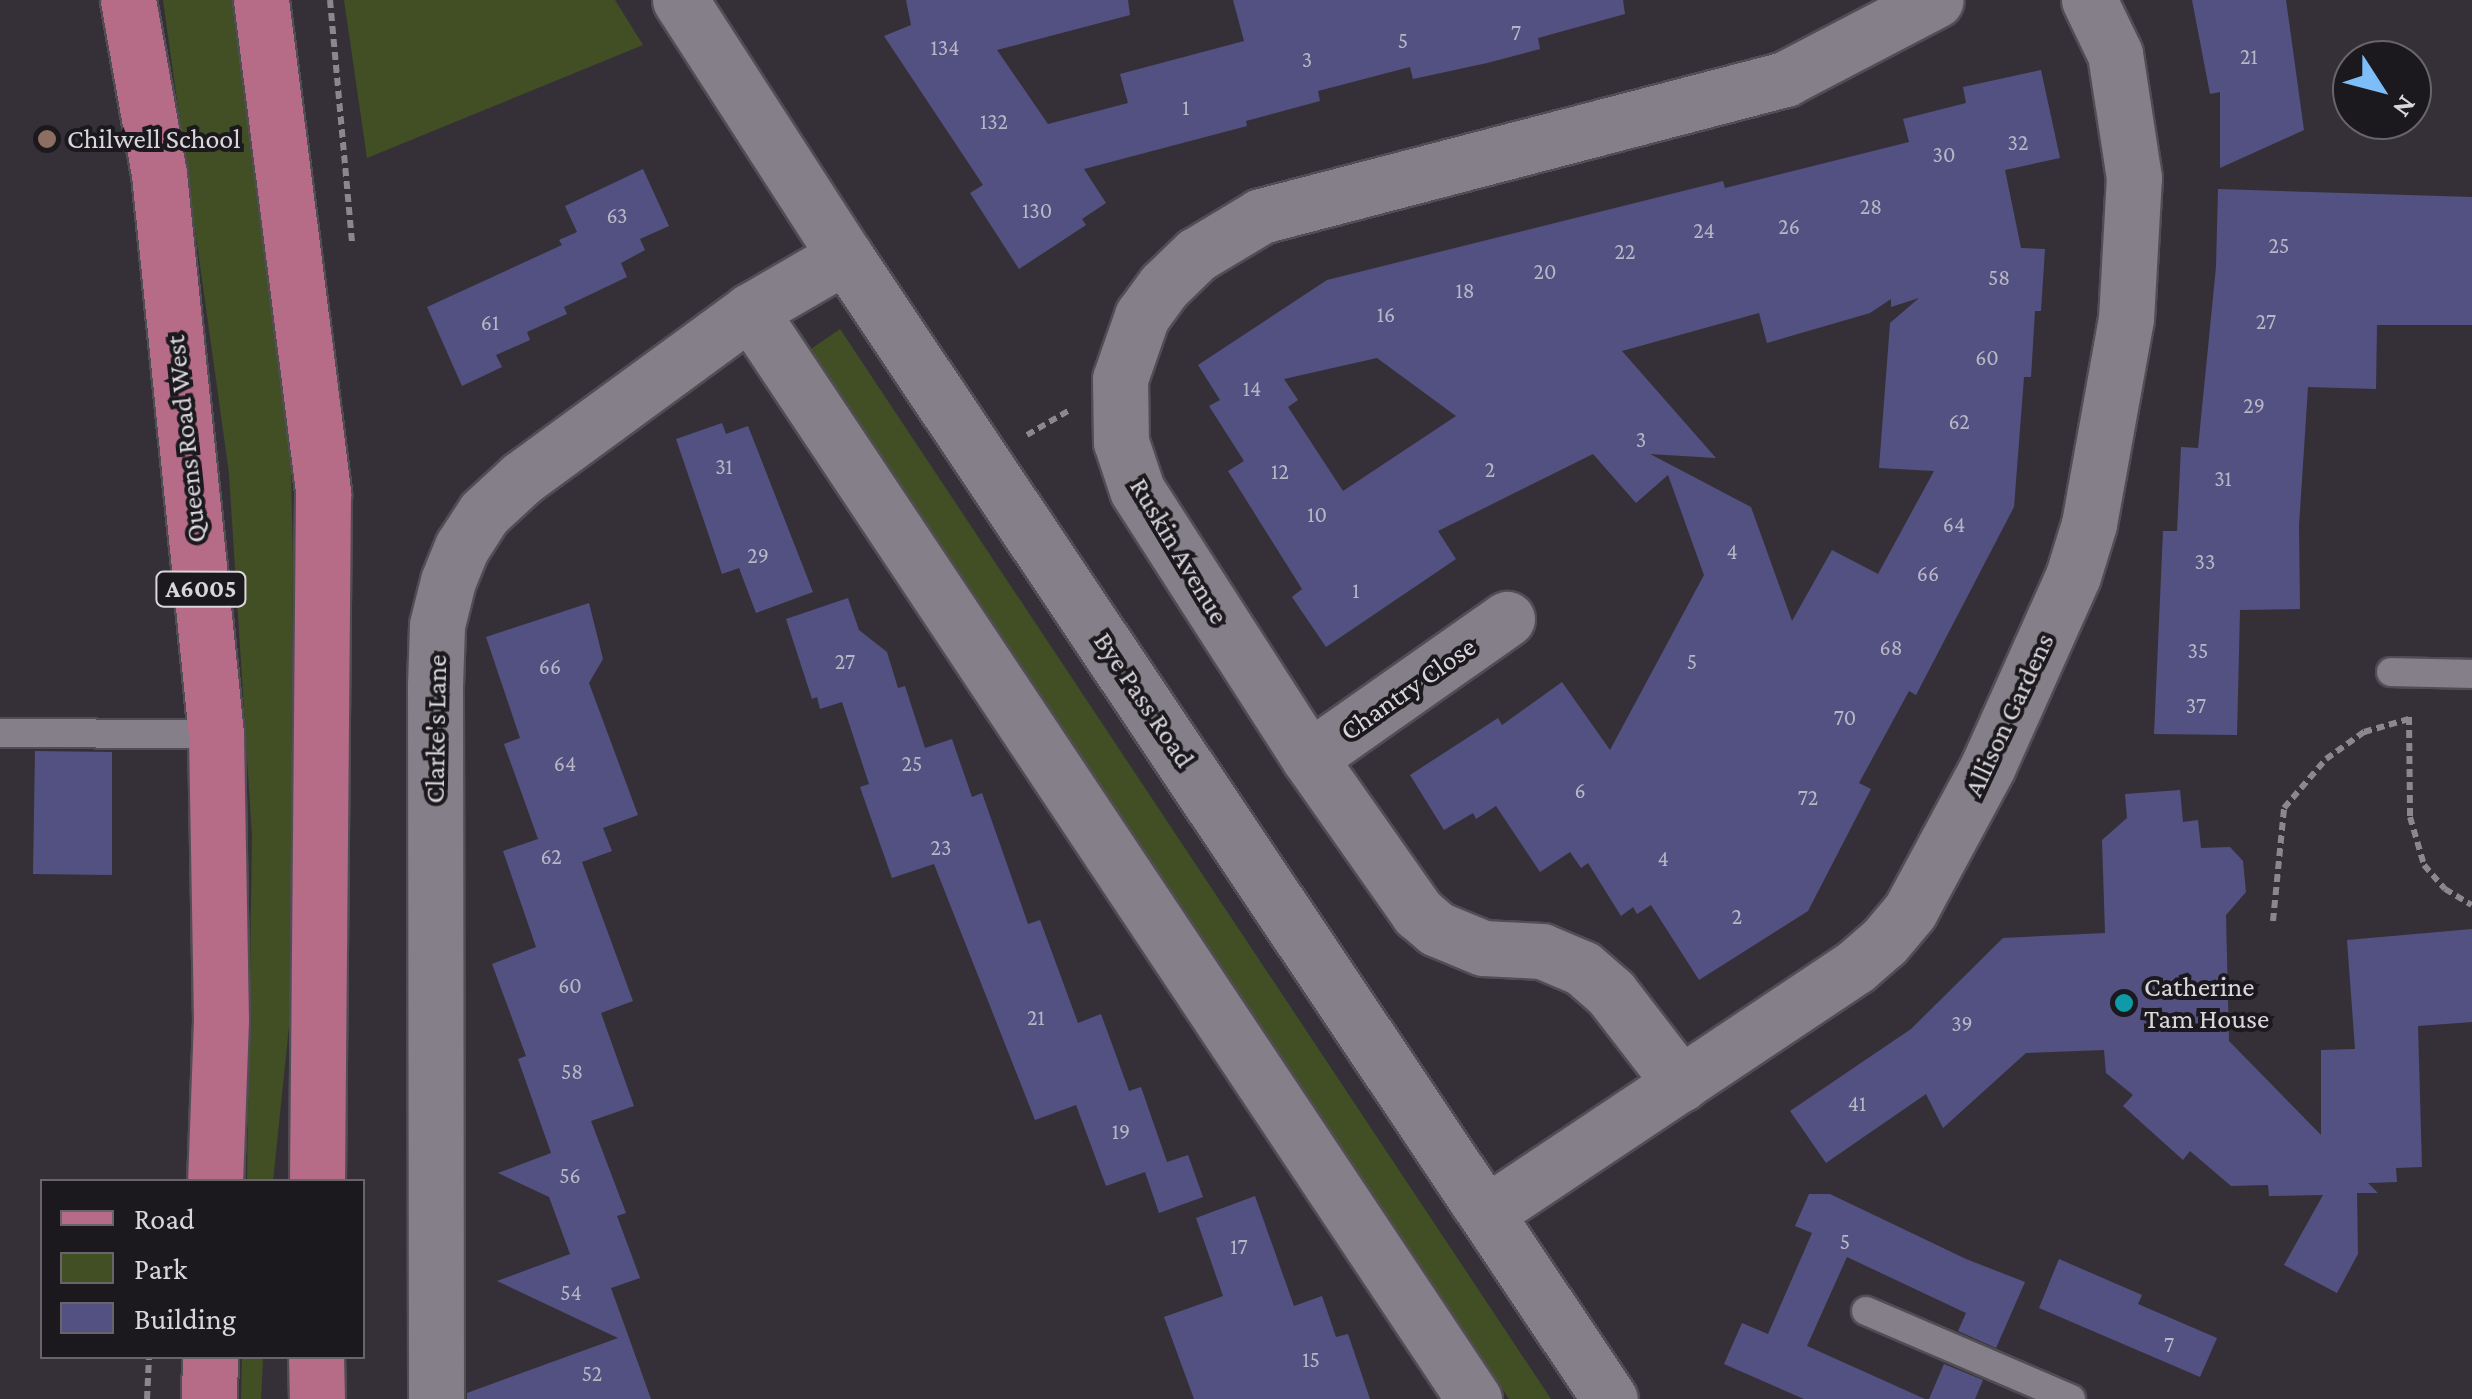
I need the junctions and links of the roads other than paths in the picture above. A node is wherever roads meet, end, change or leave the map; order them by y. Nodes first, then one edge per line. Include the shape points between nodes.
1 (128, 0) edge
2 (261, 0) edge
3 (680, 0) edge
4 (1936, 0) edge
5 (2089, 0) edge
6 (845, 256) junction
7 (750, 311) junction
8 (1507, 619) dead end
9 (2400, 672) road end
10 (2472, 674) edge
11 (0, 732) edge
12 (216, 734) junction
13 (1309, 758) junction
14 (1681, 1084) junction
15 (215, 1179) edge
16 (317, 1179) edge
17 (1486, 1213) junction
18 (1866, 1311) dead end
19 (210, 1359) edge
20 (316, 1359) edge
21 (209, 1399) edge
22 (317, 1399) edge
23 (436, 1399) edge
24 (1474, 1399) edge
25 (1610, 1399) edge
26 (2071, 1399) edge

1 - 12 main road, Queens Road West / A6005 via 159,174
2 - 16 main road via 323,493
3 - 6 street, Bye Pass Road
4 - 13 street, Ruskin Avenue via 1785,79 1261,216 1196,254 1164,286 1142,316 1120,379 1121,442 1137,490
5 - 14 street, Allison Gardens via 2115,54 2127,118 2134,244 2089,524 2072,576 1988,766 1910,912 1855,967
6 - 7 street, Clarke's Lane
6 - 17 street, Bye Pass Road
7 - 23 street, Clarke's Lane via 522,478 484,513 448,580 437,625 435,686
7 - 24 street
8 - 13 street, Chantry Close
9 - 10 lane
11 - 12 lane
12 - 15 main road, Queens Road West / A6005 via 221,1020
13 - 14 street, Ruskin Avenue via 1418,913 1437,929 1483,948 1542,951 1582,968 1611,993
14 - 17 street, Allison Gardens
17 - 25 street, Bye Pass Road
18 - 26 lane
19 - 21 main road
20 - 22 main road

